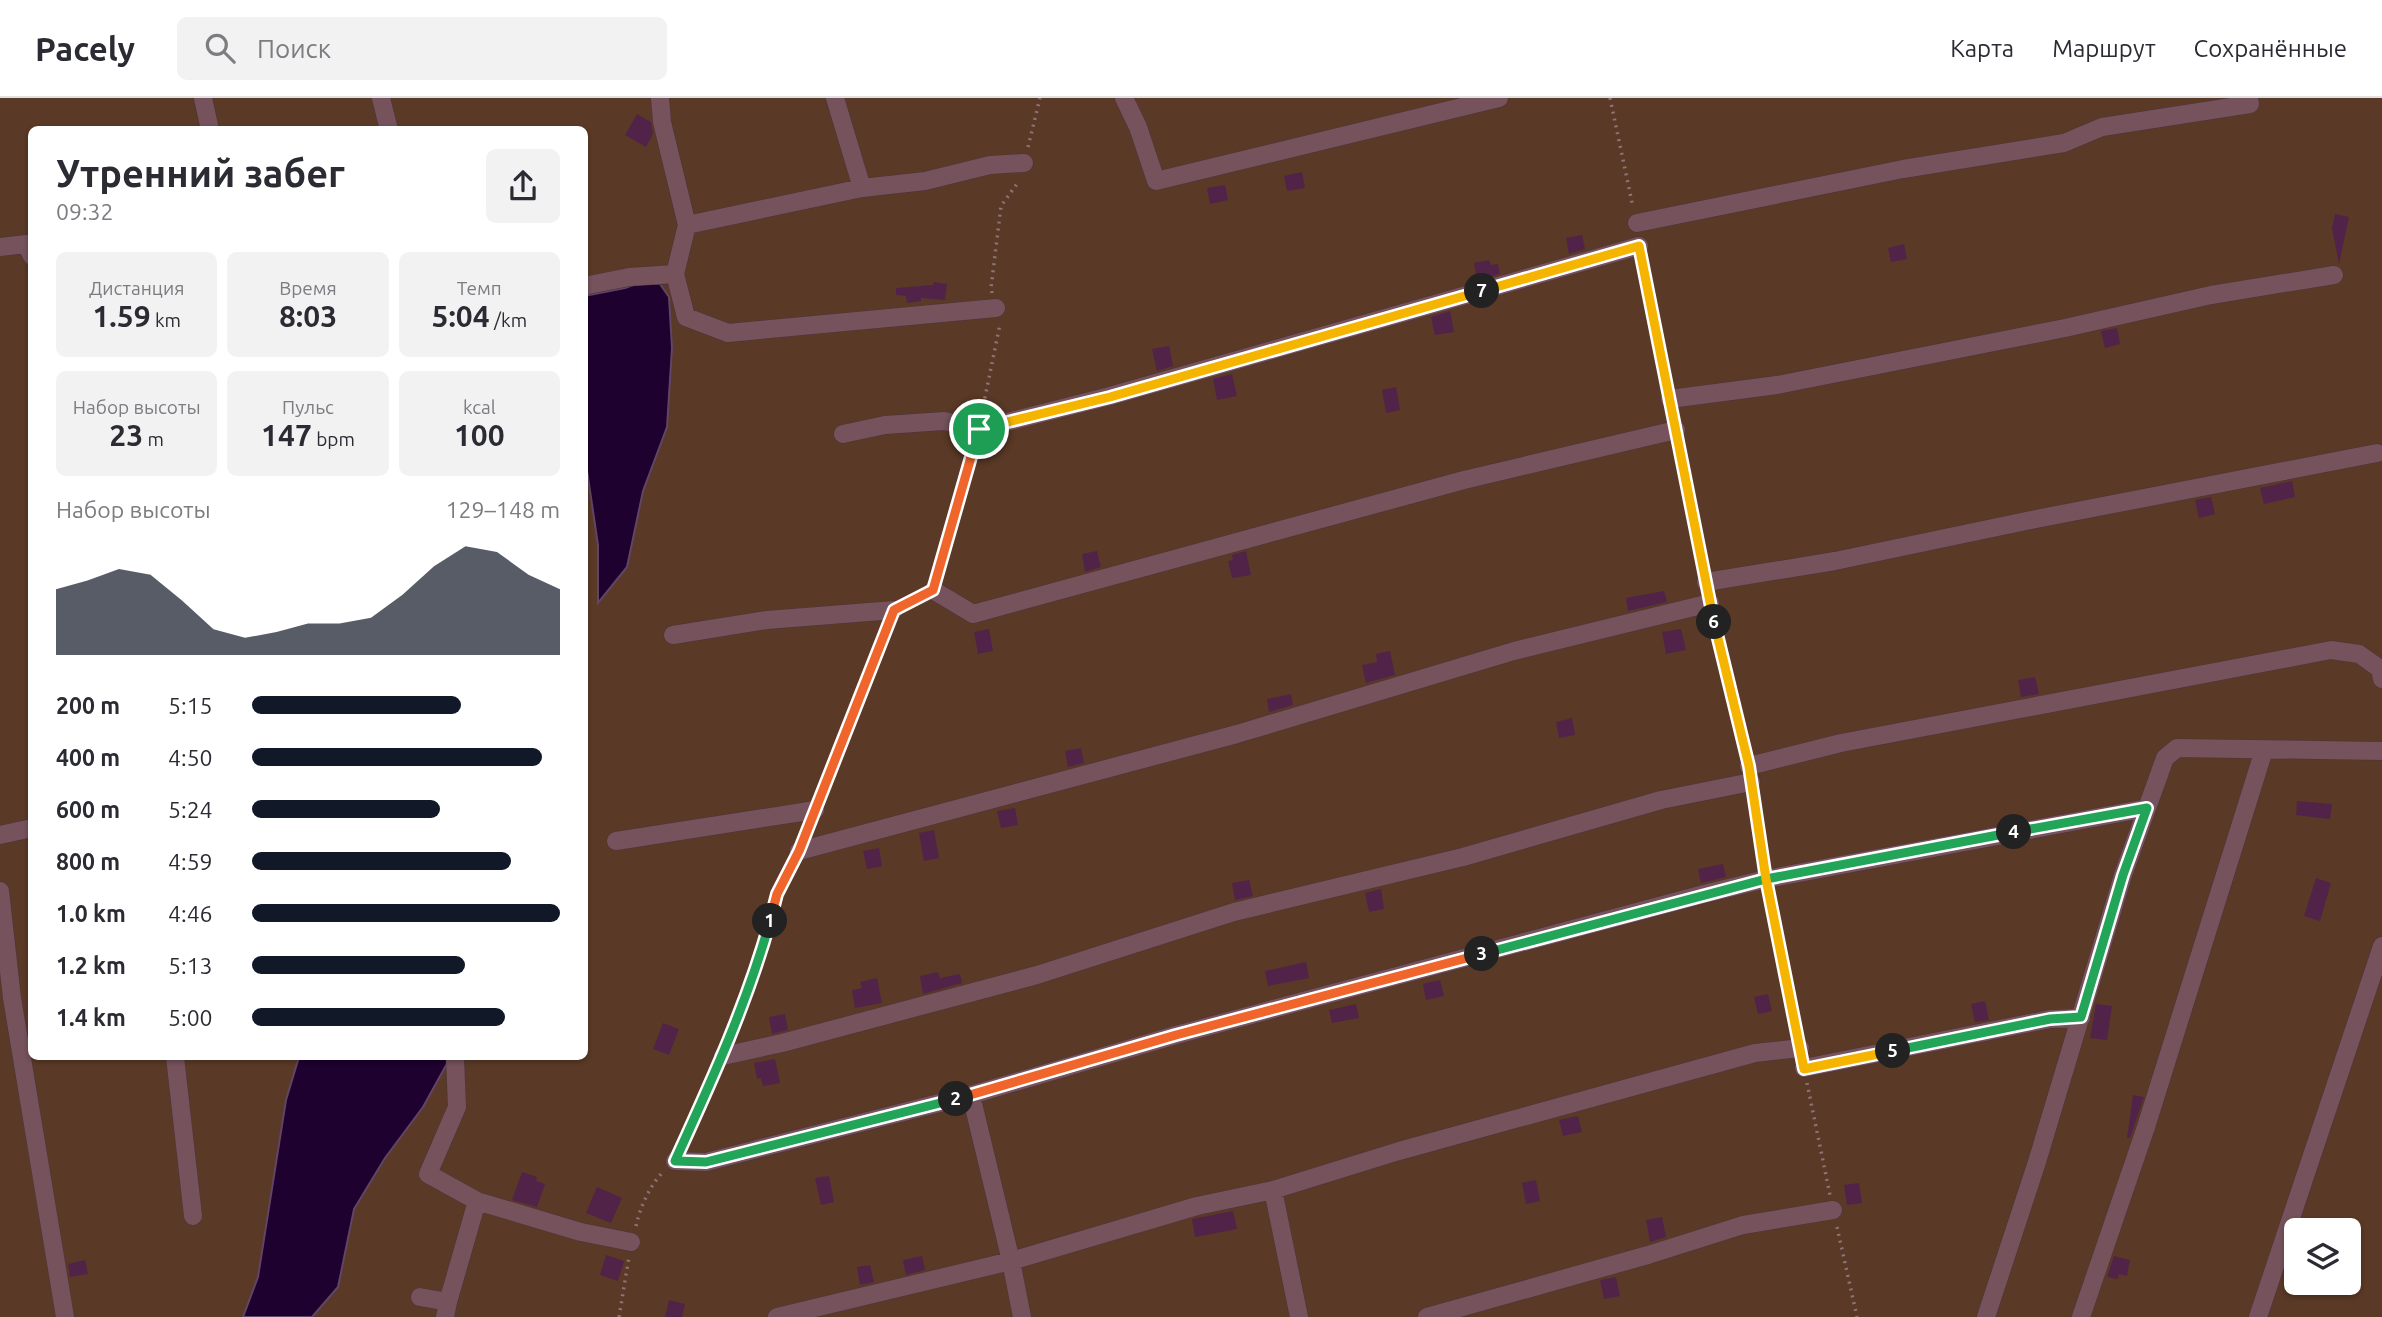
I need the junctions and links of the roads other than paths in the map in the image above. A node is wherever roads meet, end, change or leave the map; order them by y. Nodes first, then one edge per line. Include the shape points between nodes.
1 (202, 98) edge
2 (381, 98) edge
3 (660, 98) edge
4 (835, 98) edge
5 (1124, 98) edge
6 (1499, 98) edge
7 (2249, 98) edge
8 (209, 126) edge
9 (387, 126) edge
10 (1024, 163) road end
11 (862, 188) junction
12 (1637, 223) road end
13 (687, 225) junction
14 (1639, 246) road end
15 (0, 247) edge
16 (28, 248) edge
17 (676, 274) junction
18 (2334, 275) dead end
19 (588, 285) edge
20 (996, 308) road end
21 (1670, 399) road end
22 (1676, 430) road end
23 (843, 434) dead end
24 (2377, 453) dead end
25 (1706, 582) road end
26 (933, 590) road end
27 (1710, 603) road end
28 (894, 610) road end
29 (673, 635) dead end
30 (2382, 679) edge
31 (2264, 750) junction
32 (2382, 751) edge
33 (2147, 808) junction
34 (815, 810) road end
35 (28, 829) edge
36 (0, 835) edge
37 (616, 841) dead end
38 (799, 851) road end
39 (0, 891) edge
40 (2382, 946) edge
41 (2081, 1017) junction
42 (1800, 1048) road end
43 (723, 1056) road end
44 (175, 1060) edge
45 (455, 1060) edge
46 (1804, 1069) road end
47 (971, 1095) junction
48 (675, 1161) road end
49 (1273, 1190) junction
50 (477, 1201) junction
51 (1833, 1210) road end
52 (193, 1216) dead end
53 (631, 1242) road end
54 (1011, 1261) junction
55 (420, 1297) dead end
56 (447, 1310) edge
57 (65, 1317) edge
58 (777, 1317) edge
59 (1022, 1317) edge
60 (1299, 1317) edge
61 (1427, 1317) edge
62 (1986, 1317) edge
63 (2081, 1317) edge
64 (2258, 1317) edge

1 - 8 lane
2 - 9 lane
3 - 13 lane
4 - 11 lane
5 - 6 lane via 1156,181
7 - 12 lane via 2250,104 2102,127 2064,143 1903,169
10 - 11 lane
11 - 13 lane
13 - 17 lane
14 - 23 lane via 1110,397 979,429 944,421 885,425
15 - 16 lane via 26,244
17 - 19 lane
17 - 20 lane via 686,317 727,333
18 - 21 lane via 2211,295 1777,385
22 - 26 lane via 1464,481 973,614
24 - 25 lane via 1835,561
27 - 38 lane via 1514,651 1237,734
28 - 29 lane via 767,620
30 - 43 lane via 2380,669 2359,654 2331,650 1841,743 1463,857 1234,912 1037,975
31 - 32 lane
31 - 33 lane via 2177,748 2165,758
31 - 63 lane
33 - 41 lane
33 - 47 lane via 1766,879 1176,1035
34 - 37 lane
35 - 36 lane
39 - 57 lane via 12,998
40 - 64 lane
41 - 46 lane via 2050,1019
41 - 62 lane
42 - 49 lane via 1755,1053
44 - 52 lane
45 - 50 lane via 457,1107 428,1174
47 - 48 lane via 706,1162
47 - 54 lane
49 - 54 lane via 1197,1206
49 - 60 lane
50 - 53 lane
50 - 56 lane
51 - 61 lane via 1744,1225
54 - 58 lane
54 - 59 lane
55 - 56 lane

